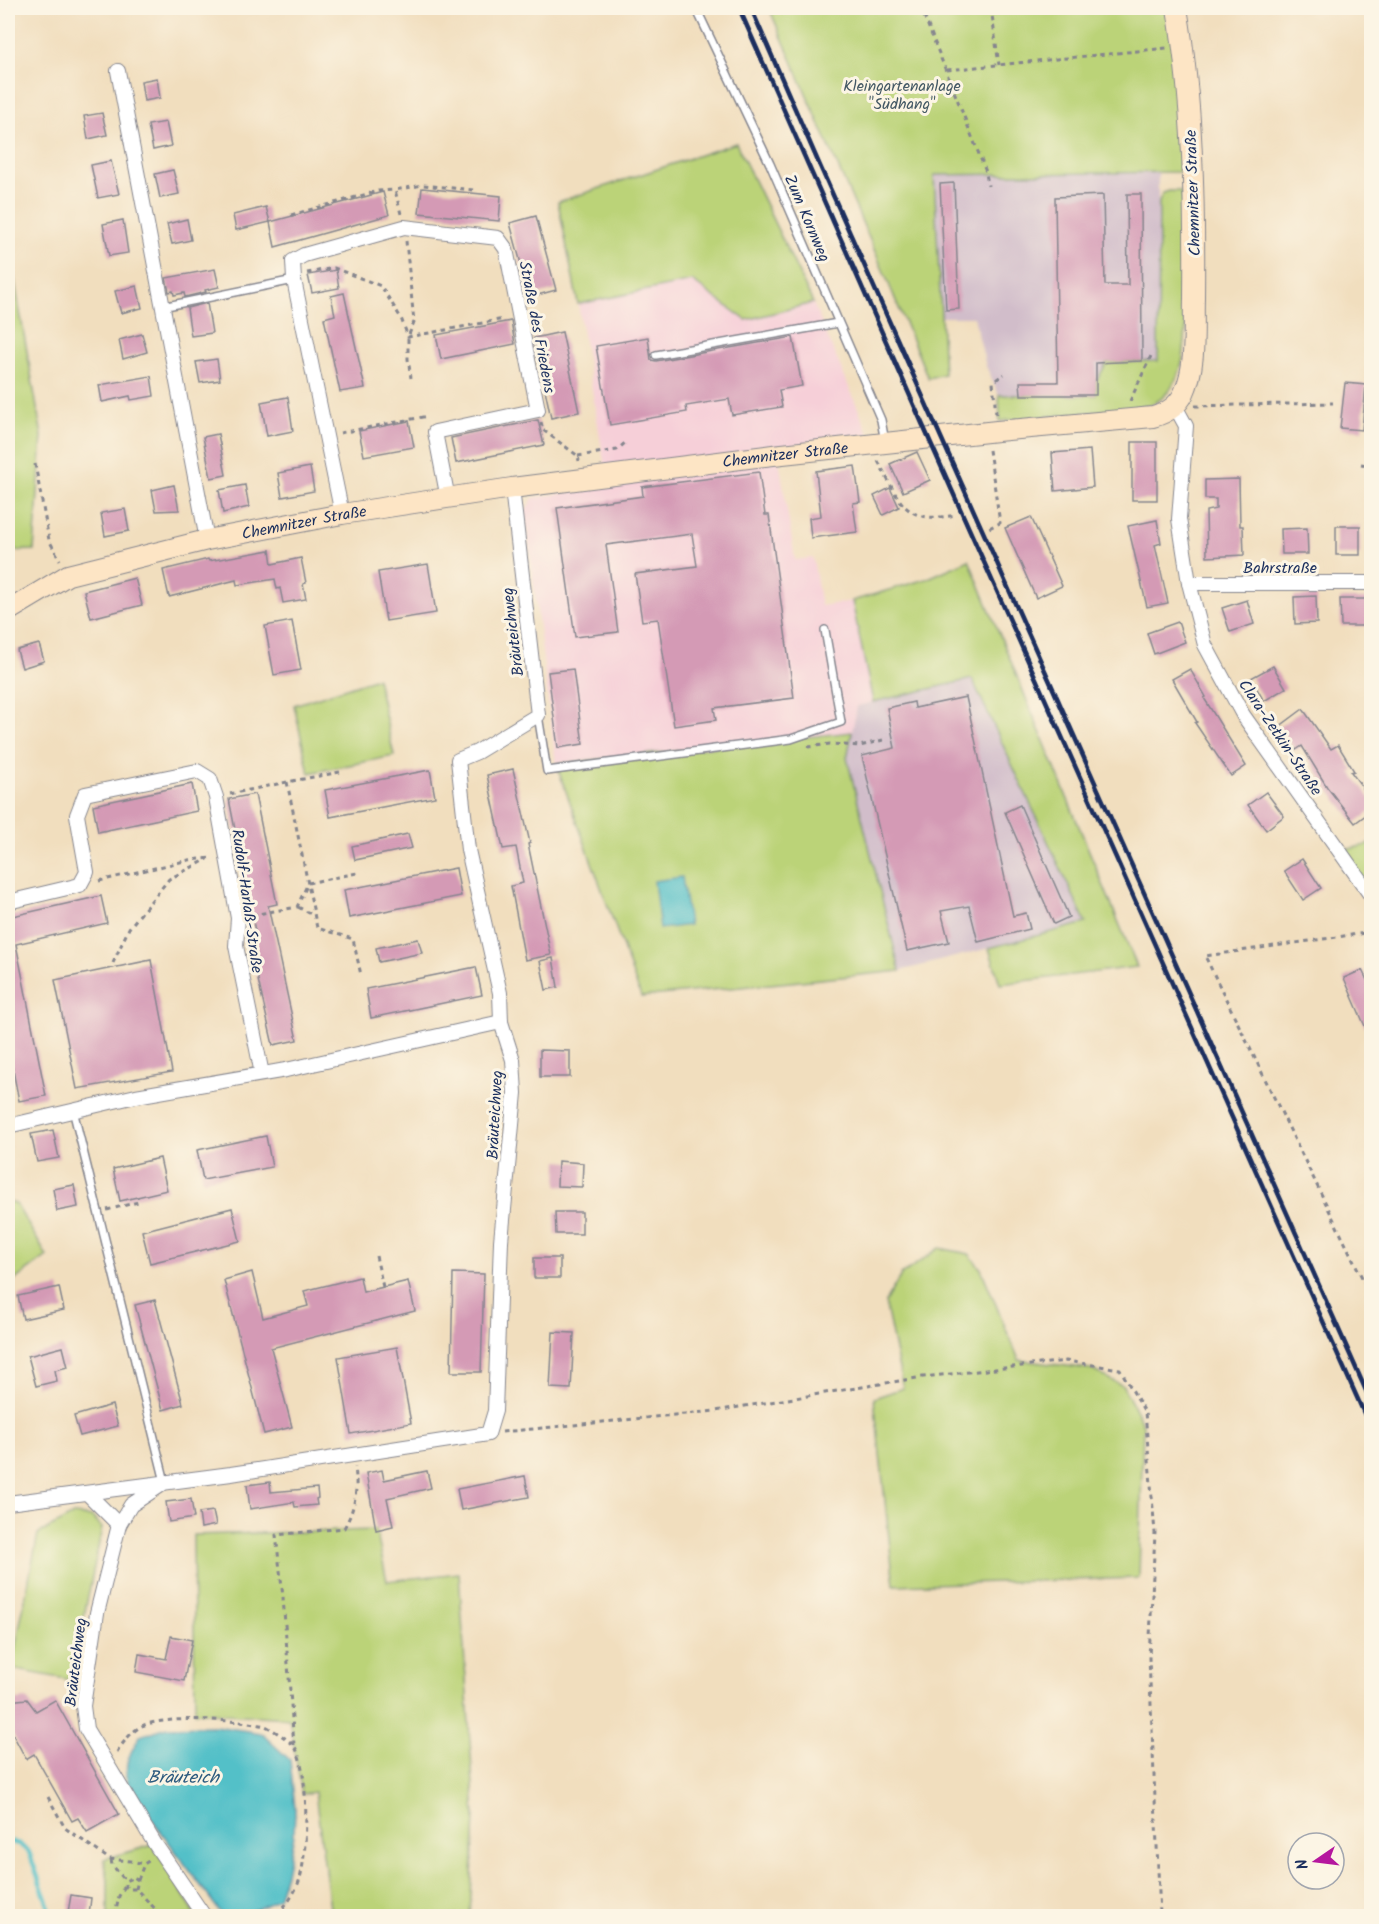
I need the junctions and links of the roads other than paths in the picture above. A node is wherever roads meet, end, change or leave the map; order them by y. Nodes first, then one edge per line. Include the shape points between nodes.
1 (696, 8) edge
2 (1178, 8) edge
3 (118, 71) dead end
4 (294, 278) junction
5 (162, 307) junction
6 (838, 323) junction
7 (656, 355) dead end
8 (1175, 406) junction
9 (877, 443) junction
10 (512, 488) junction
11 (448, 499) junction
12 (342, 514) junction
13 (207, 540) junction
14 (1189, 583) junction
15 (1371, 583) edge
16 (8, 611) edge
17 (825, 630) dead end
18 (538, 715) junction
19 (1371, 897) edge
20 (8, 902) edge
21 (501, 1022) junction
22 (262, 1074) junction
23 (73, 1110) junction
24 (8, 1126) edge
25 (165, 1482) junction
26 (87, 1492) junction
27 (8, 1503) edge
28 (119, 1525) junction
29 (204, 1917) edge

1 - 6 lane, Zum Kornweg via 770,164
2 - 8 street, Chemnitzer Straße via 1189,90 1193,336 1190,371 1184,393
3 - 5 street
4 - 5 lane
4 - 11 street, Straße des Friedens via 293,261 304,255 404,227 498,238 507,249 538,410 435,432
4 - 12 street
5 - 13 street
6 - 7 lane
6 - 9 lane, Zum Kornweg via 881,420
8 - 9 street, Chemnitzer Straße via 1153,417
8 - 14 street, Clara-Zetkin-Straße via 1186,426 1179,519
9 - 10 street, Chemnitzer Straße
10 - 11 street, Chemnitzer Straße
10 - 18 street, Bräuteichweg
11 - 12 street, Chemnitzer Straße
12 - 13 street, Chemnitzer Straße
13 - 16 street, Chemnitzer Straße via 68,575
14 - 15 street, Bahrstraße
14 - 19 street, Clara-Zetkin-Straße via 1205,645 1243,714
17 - 18 lane via 841,722 791,739 547,771
18 - 21 street, Bräuteichweg via 458,760 468,850 500,993
20 - 22 street, Rudolf-Harlaß-Straße via 80,885 87,872 77,815 85,794 197,771 210,779 237,918 236,946
21 - 22 street
21 - 25 street, Bräuteichweg via 513,1060 515,1093 501,1241 495,1411 488,1434
22 - 23 street
23 - 24 street
23 - 25 lane
25 - 26 street, Bräuteichweg
25 - 28 street, Bräuteichweg via 131,1504
26 - 27 street, Bräuteichweg
26 - 28 street
28 - 29 street, Bräuteichweg via 97,1613 83,1706 87,1729 155,1844

